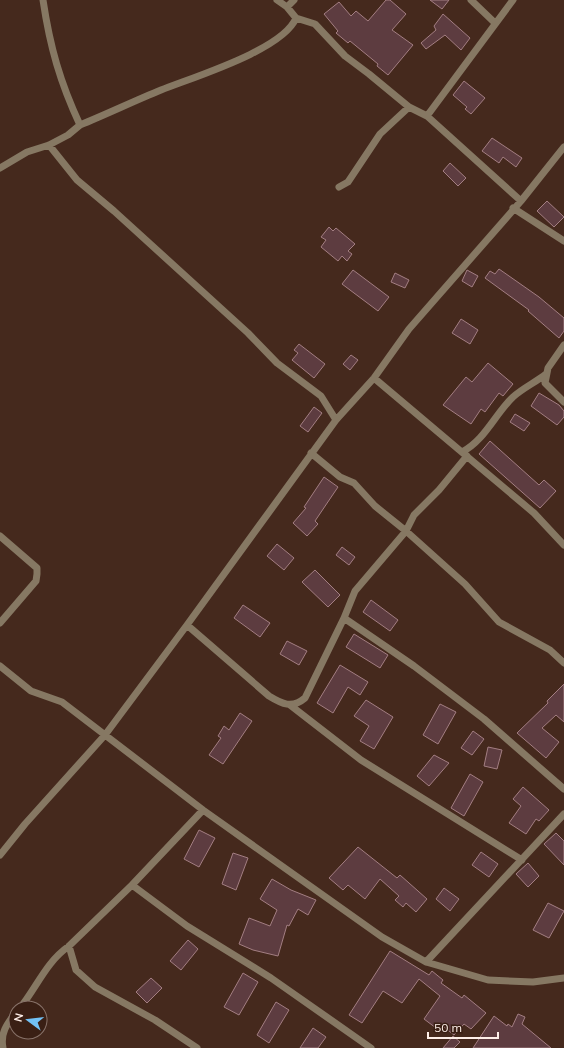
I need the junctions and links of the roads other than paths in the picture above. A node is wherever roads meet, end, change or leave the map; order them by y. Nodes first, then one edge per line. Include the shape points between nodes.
1 (43, 0) edge
2 (277, 0) edge
3 (294, 0) edge
4 (471, 0) edge
5 (513, 0) edge
6 (287, 7) junction
7 (296, 18) junction
8 (495, 23) junction
9 (409, 107) junction
10 (427, 116) junction
11 (80, 125) junction
12 (49, 145) junction
13 (564, 147) edge
14 (0, 168) edge
15 (339, 187) dead end
16 (521, 200) junction
17 (514, 208) junction
18 (564, 241) edge
19 (564, 345) edge
20 (546, 374) junction
21 (374, 378) junction
22 (564, 402) edge
23 (336, 420) junction
24 (311, 453) junction
25 (465, 454) junction
26 (406, 531) junction
27 (0, 536) edge
28 (564, 545) edge
29 (344, 618) junction
30 (0, 623) edge
31 (187, 626) junction
32 (564, 663) edge
33 (0, 666) edge
34 (290, 705) junction
35 (105, 735) junction
36 (564, 789) edge
37 (203, 810) junction
38 (564, 814) edge
39 (0, 855) edge
40 (522, 860) junction
41 (132, 885) junction
42 (69, 946) junction
43 (426, 962) junction
44 (563, 977) edge
45 (26, 1000) edge
46 (8, 1022) edge
47 (3, 1048) edge
48 (197, 1048) edge
49 (371, 1048) edge

1 - 11 street via 48,38 66,95
2 - 6 street
3 - 6 street
4 - 8 street
5 - 8 street
6 - 7 street
7 - 9 street via 314,24 345,56
7 - 11 street via 293,26 286,32 253,54
8 - 10 street
9 - 10 street
9 - 15 street via 380,134 348,182
10 - 16 street
11 - 12 street
12 - 14 street via 27,152
12 - 23 street via 77,180 248,333 277,364 321,396
13 - 16 street
16 - 17 street
17 - 18 street
17 - 21 street via 409,329
19 - 20 street via 551,361
20 - 22 street via 545,383
20 - 25 street via 512,397
21 - 23 street
21 - 25 street
23 - 24 street
24 - 26 street via 340,477 354,483 375,506
24 - 31 street
25 - 26 street via 414,515
25 - 28 street via 534,513
26 - 29 street via 355,591
26 - 32 street via 465,584 499,622 550,650
27 - 30 street via 36,568 38,574 36,581
29 - 34 street via 304,698 299,703
29 - 36 street via 414,666 484,719
31 - 34 street via 269,696
31 - 35 street
33 - 35 street via 31,691 62,702
34 - 40 street via 361,760
35 - 37 street
35 - 39 street
37 - 41 street
37 - 43 street via 382,937
38 - 40 street
40 - 43 street
41 - 42 street
41 - 49 street via 182,922 271,978
42 - 45 street via 48,964
42 - 48 street via 76,970 95,988 155,1020
43 - 44 street via 488,980 533,982
46 - 47 street via 0,1036

